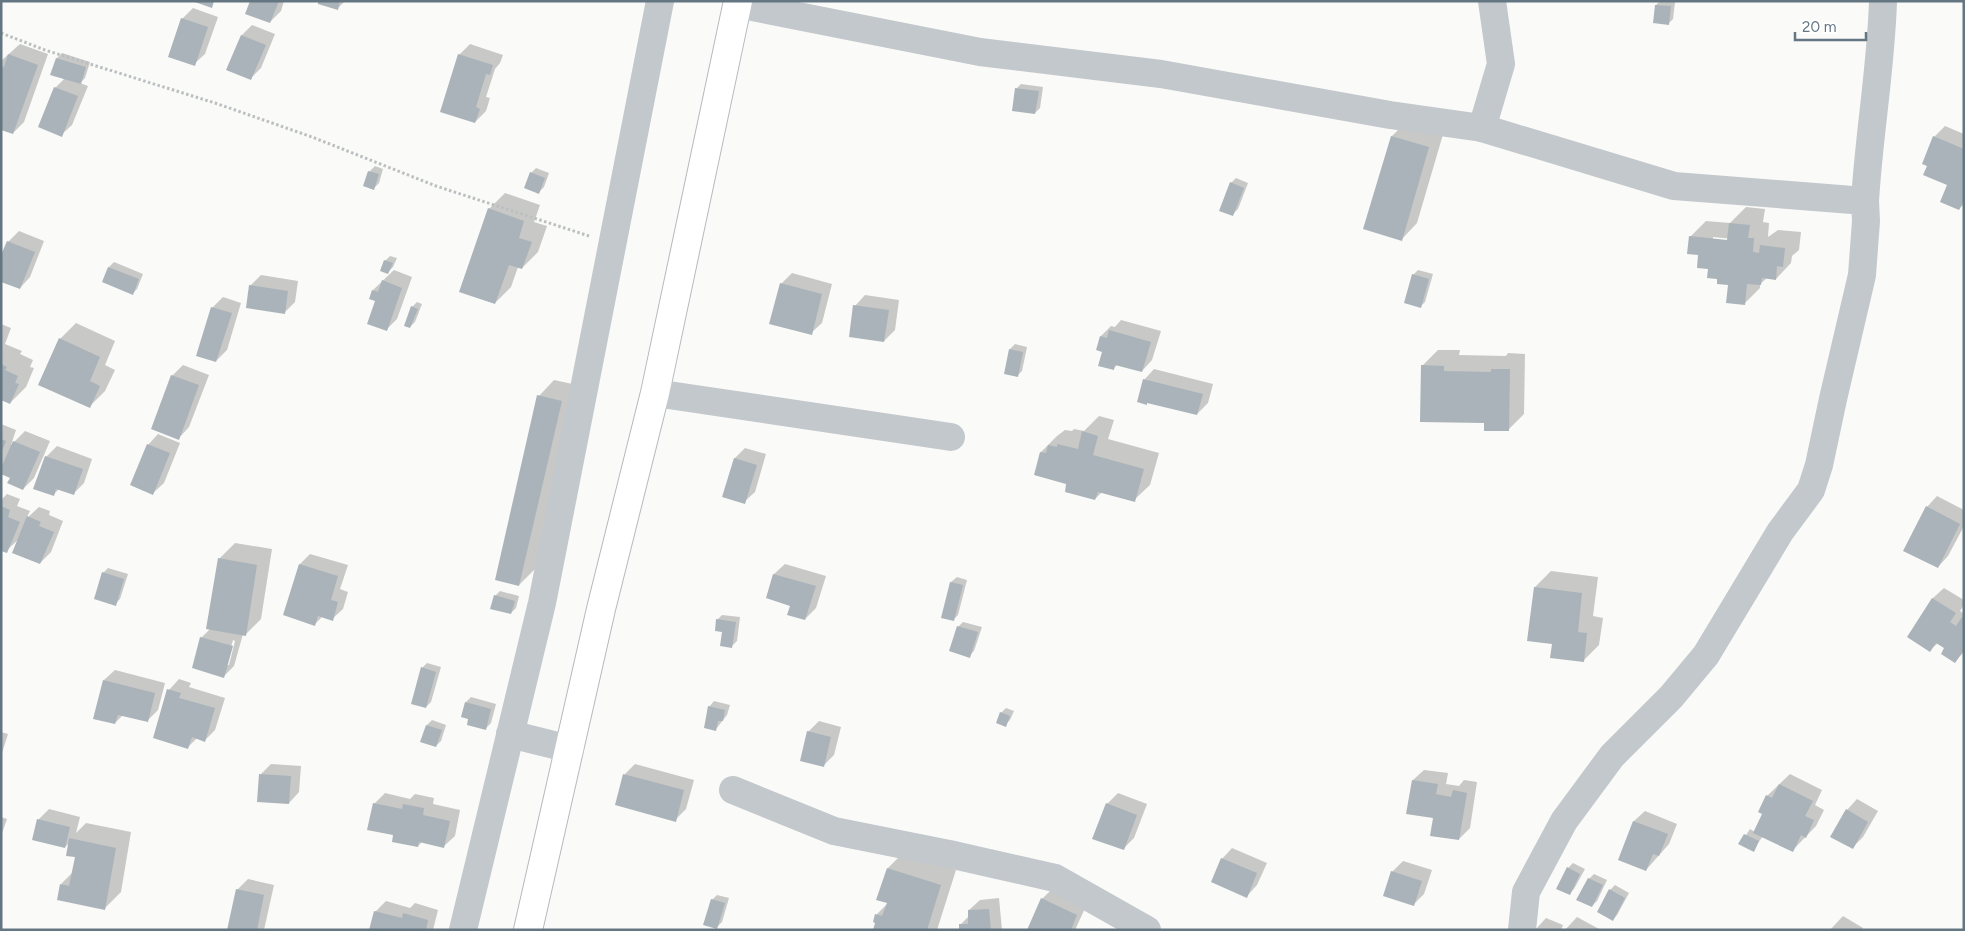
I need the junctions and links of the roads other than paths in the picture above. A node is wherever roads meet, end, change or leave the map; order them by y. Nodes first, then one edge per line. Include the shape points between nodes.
1 (660, 1) edge
2 (1492, 1) edge
3 (1882, 1) edge
4 (738, 3) edge
5 (1482, 128) junction
6 (1865, 201) junction
7 (655, 393) junction
8 (951, 437) dead end
9 (510, 734) junction
10 (570, 749) junction
11 (733, 790) dead end
12 (463, 930) edge
13 (528, 930) edge
14 (1147, 930) edge
15 (1522, 930) edge

1 - 9 street via 542,603
2 - 5 street via 1501,64
3 - 6 street via 1881,46
4 - 5 street via 980,52 1161,74
4 - 7 main road
5 - 6 street via 1674,186
6 - 15 street via 1862,275 1812,490 1780,532 1706,656 1671,697 1612,756 1564,821 1526,892
7 - 8 street
7 - 10 main road
9 - 10 street
9 - 12 street
10 - 13 main road
11 - 14 street via 834,831 1055,878

